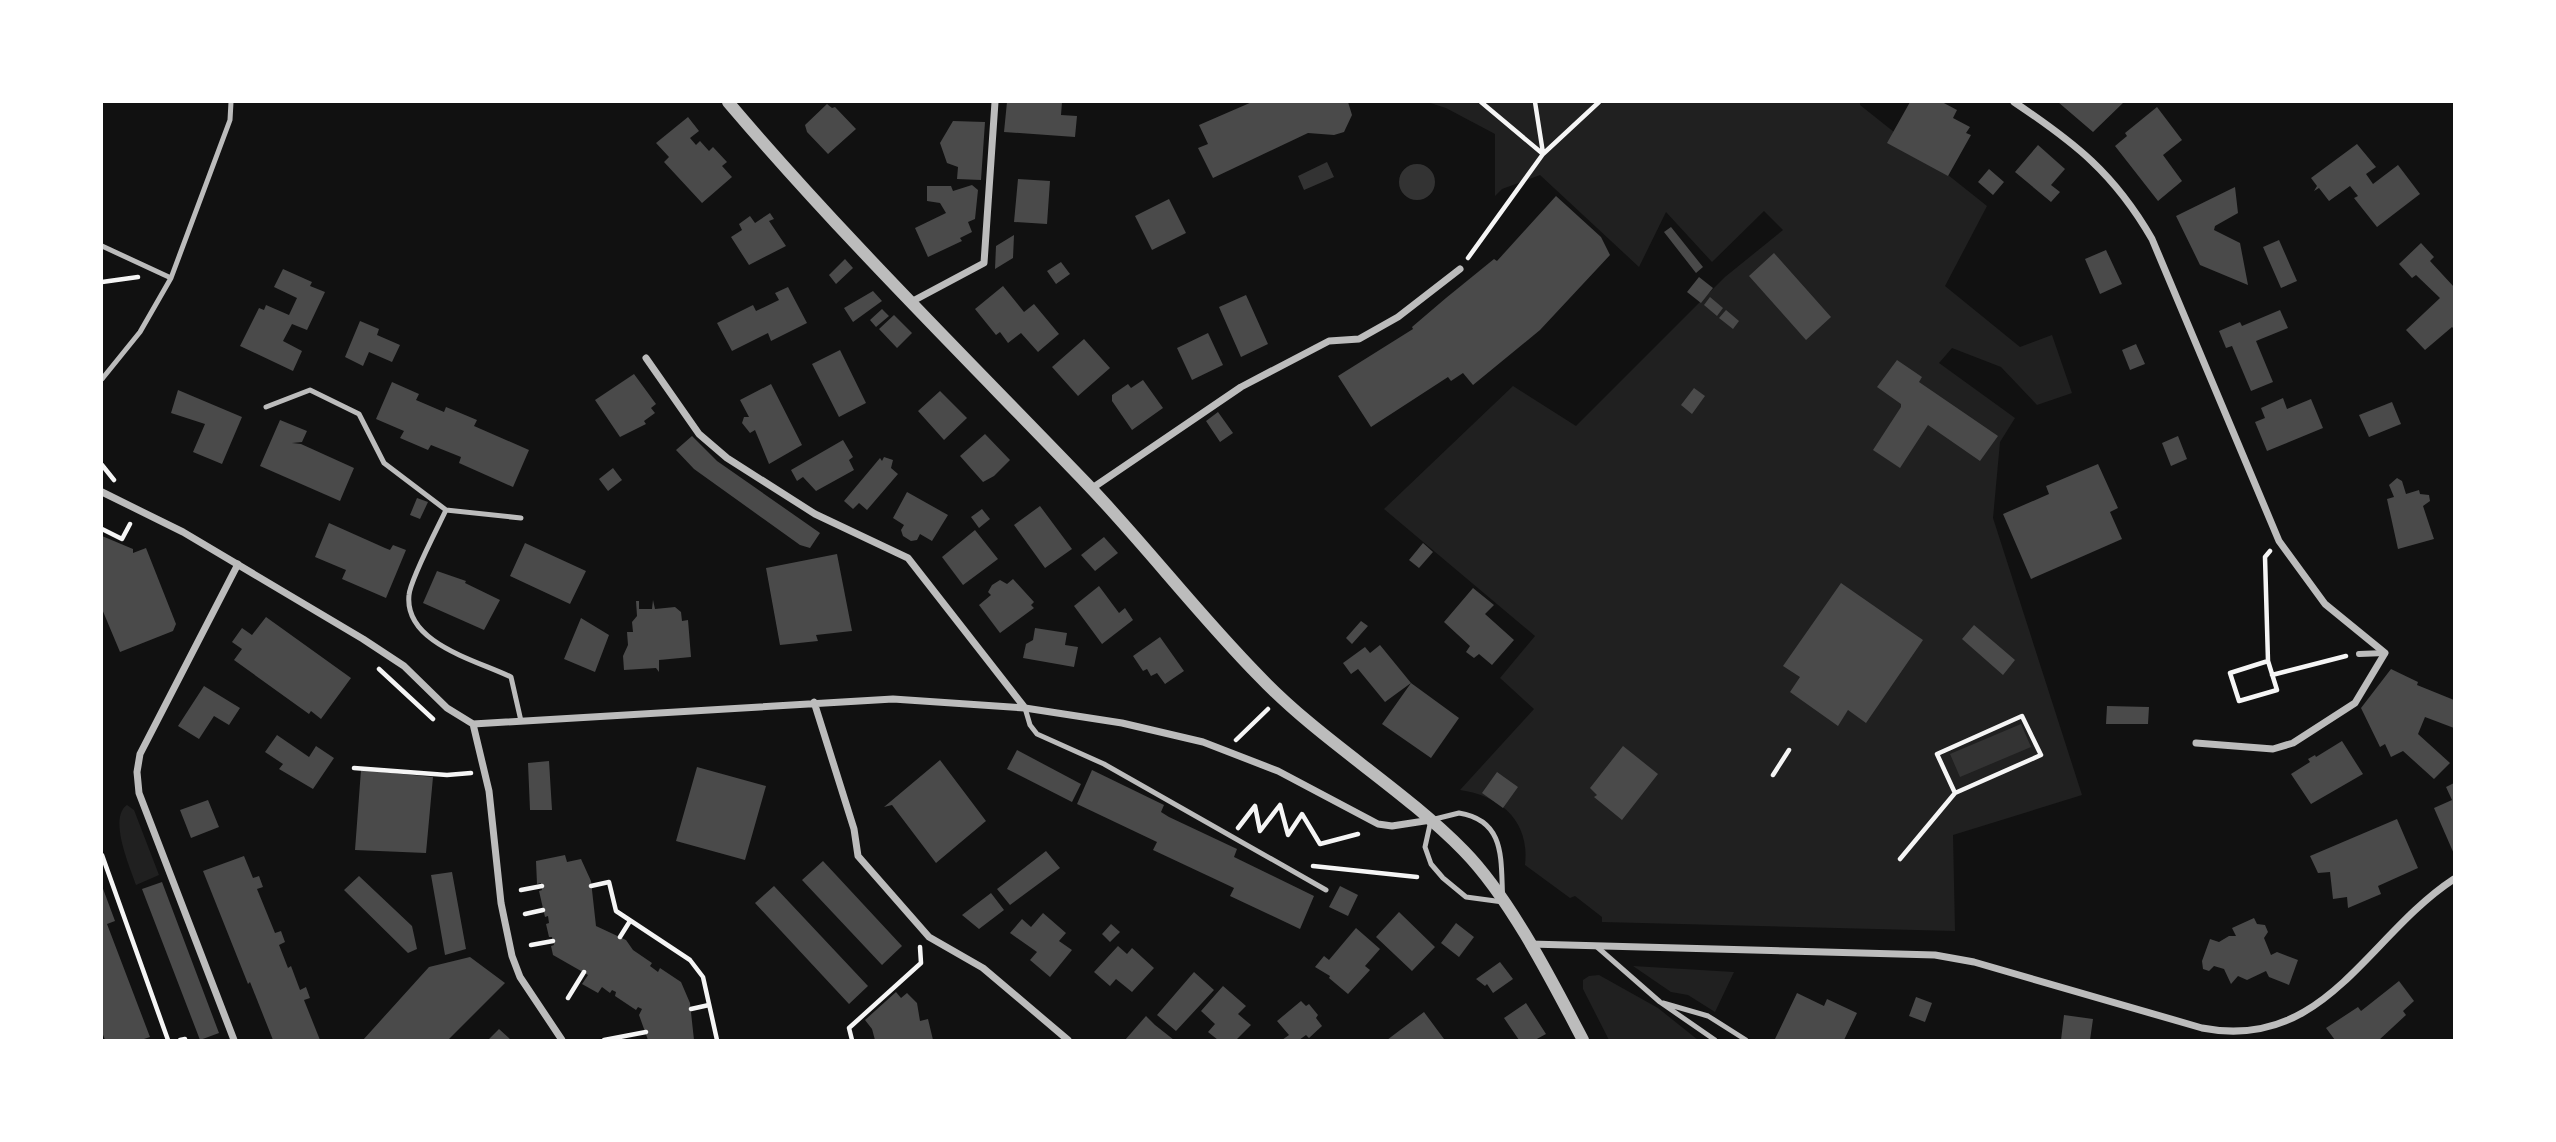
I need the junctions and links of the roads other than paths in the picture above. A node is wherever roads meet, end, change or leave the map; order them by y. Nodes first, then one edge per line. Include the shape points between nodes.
1 (231, 102) edge
2 (728, 102) edge
3 (995, 102) edge
4 (2014, 102) edge
5 (102, 246) edge
6 (1460, 269) road end
7 (171, 278) junction
8 (911, 302) junction
9 (646, 358) dead end
10 (102, 379) edge
11 (266, 407) dead end
12 (1091, 489) junction
13 (102, 492) edge
14 (446, 510) junction
15 (521, 518) dead end
16 (239, 564) junction
17 (2385, 653) junction
18 (2359, 654) road end
19 (814, 702) junction
20 (1026, 708) junction
21 (520, 721) junction
22 (472, 724) junction
23 (2196, 743) dead end
24 (1431, 820) junction
25 (2455, 879) edge
26 (1326, 890) dead end
27 (1503, 902) junction
28 (1530, 944) junction
29 (1596, 946) junction
30 (1660, 1002) junction
31 (234, 1041) edge
32 (562, 1041) edge
33 (1068, 1041) edge
34 (1583, 1041) edge
35 (1715, 1041) edge
36 (1746, 1041) edge

1 - 7 lane via 230,120
2 - 8 street
3 - 8 street via 984,263
4 - 17 street via 2080,150 2125,194 2152,239 2279,541 2325,604
5 - 7 lane
6 - 12 street via 1359,339 1329,341 1241,387
7 - 10 lane via 140,332
8 - 12 street
9 - 20 street via 699,434 727,458 815,514 908,558
11 - 14 lane via 310,390 359,414 384,464
12 - 24 street via 1262,680
13 - 16 street
14 - 15 lane
14 - 21 lane via 409,594 413,621 424,636 511,677
16 - 22 street via 404,666 447,708
16 - 31 street via 139,754 136,772 139,793
17 - 18 street
17 - 23 street via 2355,704 2293,743 2273,749
19 - 20 street via 893,699
19 - 21 street
19 - 33 street via 854,829 858,856 929,937 983,968
20 - 24 street via 1203,742 1278,771 1378,824
20 - 26 lane via 1037,734 1104,764
21 - 22 street
22 - 32 street via 489,790 501,903 512,956 520,977
24 - 27 street via 1467,855
24 - 27 lane via 1425,847 1443,878 1466,897
24 - 27 lane via 1459,813 1477,816 1488,825 1500,850
25 - 29 street via 2321,1003 2293,1020 2253,1031 2202,1028 1974,962 1935,955
27 - 28 street
28 - 29 street
28 - 34 street
29 - 30 lane
30 - 35 lane
30 - 36 lane via 1708,1016

